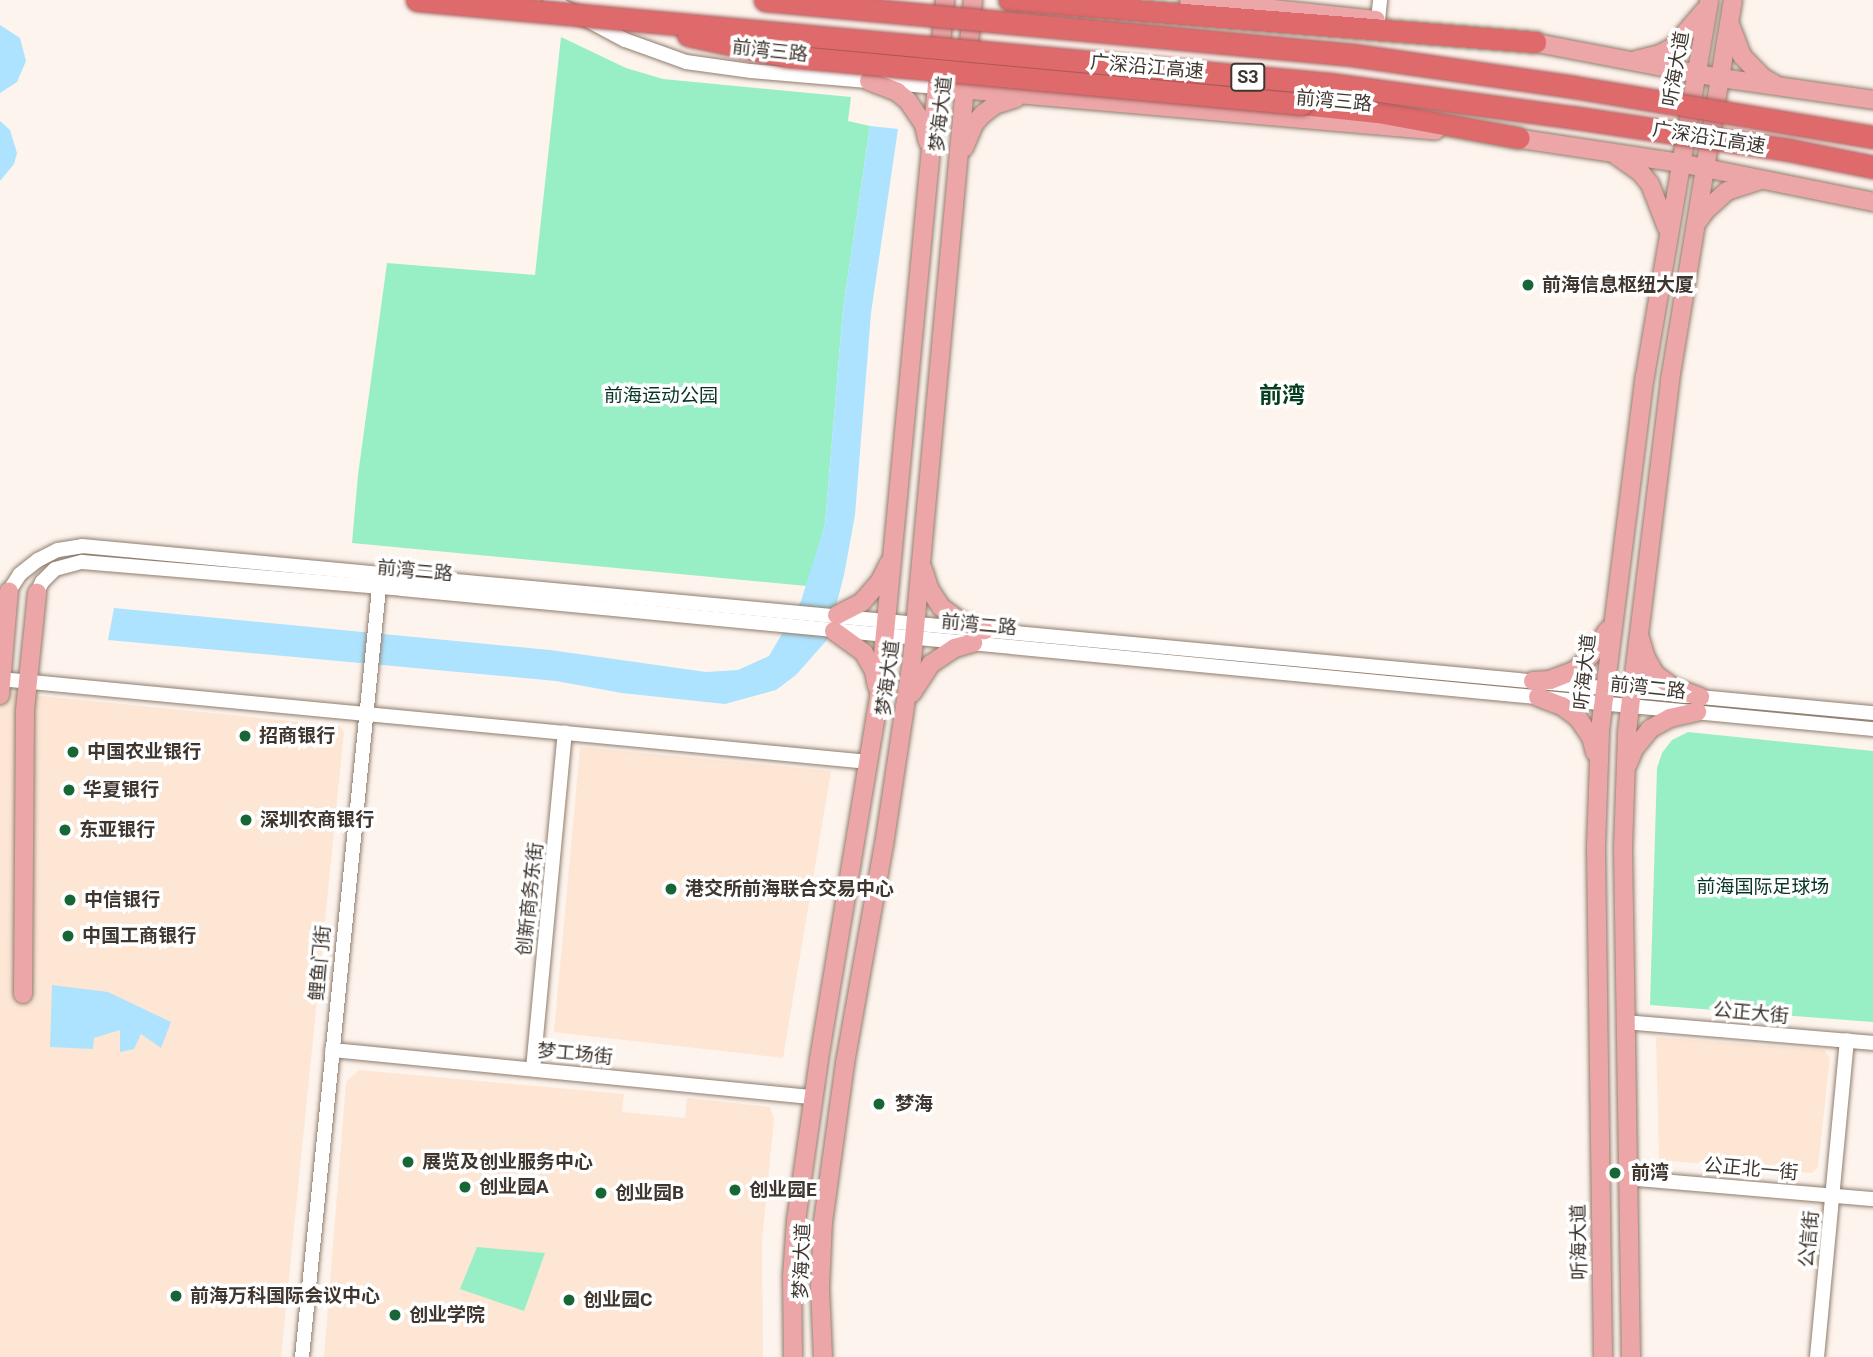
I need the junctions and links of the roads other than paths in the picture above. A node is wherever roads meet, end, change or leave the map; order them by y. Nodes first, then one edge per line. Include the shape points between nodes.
1 (417, 0) edge
2 (550, 0) edge
3 (765, 0) edge
4 (945, 0) edge
5 (973, 0) edge
6 (1009, 0) edge
7 (1189, 0) edge
8 (1380, 0) edge
9 (1733, 0) edge
10 (1708, 2) edge
11 (618, 18) junction
12 (1378, 20) junction
13 (1730, 21) junction
14 (1535, 42) junction
15 (1630, 61) junction
16 (1696, 74) junction
17 (1721, 78) junction
18 (869, 81) junction
19 (936, 87) junction
20 (1779, 87) junction
21 (964, 90) junction
22 (1035, 96) junction
23 (1873, 100) edge
24 (1873, 137) edge
25 (1519, 138) junction
26 (1607, 151) junction
27 (930, 157) junction
28 (1681, 163) junction
29 (1873, 167) edge
30 (1706, 168) junction
31 (1764, 179) junction
32 (955, 185) junction
33 (1873, 202) edge
34 (1695, 231) junction
35 (1667, 232) junction
36 (895, 543) junction
37 (922, 560) junction
38 (380, 580) junction
39 (9, 591) joint
40 (37, 593) joint
41 (836, 623) junction
42 (1612, 624) junction
43 (886, 629) junction
44 (1639, 630) junction
45 (915, 631) junction
46 (979, 637) junction
47 (27, 682) junction
48 (0, 685) edge
49 (1536, 689) junction
50 (1603, 695) junction
51 (879, 696) junction
52 (1629, 698) junction
53 (1699, 705) junction
54 (905, 713) junction
55 (1873, 713) edge
56 (366, 714) junction
57 (1873, 729) edge
58 (565, 733) junction
59 (869, 762) junction
60 (1597, 766) junction
61 (1625, 770) junction
62 (23, 994) dead end
63 (1625, 1022) junction
64 (1847, 1040) junction
65 (1873, 1042) edge
66 (331, 1050) junction
67 (533, 1069) junction
68 (814, 1097) junction
69 (1626, 1178) junction
70 (1832, 1196) junction
71 (1873, 1199) edge
72 (302, 1357) edge
73 (793, 1357) edge
74 (823, 1357) edge
75 (1603, 1357) edge
76 (1631, 1357) edge
77 (1817, 1357) edge

1 - 11 highway, 广深沿江高速 / S3, bridge
2 - 18 street, 前湾三路 via 663,56 710,66
3 - 24 highway, 广深沿江高速 / S3, bridge via 1353,55
4 - 19 main road, 梦海大道
5 - 21 main road, 梦海大道
6 - 14 highway
7 - 12 main road
8 - 12 street
9 - 13 main road
10 - 15 main road via 1698,21 1673,47
10 - 16 main road, 听海大道
11 - 25 highway, bridge via 787,56 1303,104
11 - 29 highway, 广深沿江高速 / S3, bridge via 1329,84 1789,150
12 - 14 main road
13 - 17 main road
13 - 20 main road via 1742,56
14 - 15 main road
15 - 16 main road
16 - 17 main road
16 - 28 main road, 听海大道
17 - 20 main road
17 - 30 main road
18 - 19 street, 前湾三路
18 - 27 main road via 908,101 924,125
19 - 21 main road, 前湾三路
19 - 27 main road, 梦海大道
20 - 23 main road
21 - 22 main road, 前湾三路
21 - 32 main road, 梦海大道
22 - 25 main road, 前湾三路
22 - 32 main road via 995,105 974,124
25 - 26 main road, 前湾三路
26 - 28 main road, 前湾三路
26 - 35 main road via 1626,160 1650,184
27 - 36 main road, 梦海大道
28 - 30 main road, 前湾三路
28 - 35 main road, 听海大道
30 - 31 main road, 前湾三路
30 - 34 main road
31 - 33 main road, 前湾三路
31 - 34 main road via 1736,187 1715,200
32 - 37 main road, 梦海大道
34 - 44 main road
35 - 42 main road, 听海大道
36 - 41 main road via 885,572 872,591
36 - 43 main road, 梦海大道
37 - 45 main road, 梦海大道
37 - 46 main road via 925,577 942,607
38 - 39 street, 前湾二路 via 82,546 38,560 20,574
38 - 40 street, 前湾二路 via 82,562 55,569
38 - 41 street, 前湾二路 via 782,625
38 - 41 street, 前湾二路 via 788,611
38 - 56 street, 鲤鱼门街
39 - 48 main road
40 - 47 main road
41 - 43 street, 前湾二路
41 - 51 main road via 864,653 874,671
42 - 49 main road via 1583,665
42 - 50 main road, 听海大道
43 - 45 street, 前湾二路
43 - 51 main road, 梦海大道
44 - 52 main road
44 - 53 main road via 1655,674
45 - 46 street, 前湾二路
45 - 54 main road, 梦海大道
46 - 49 street, 前湾二路
46 - 54 main road via 932,664 914,686
47 - 48 street
47 - 56 street
47 - 62 main road
49 - 50 street, 前湾二路
49 - 60 main road via 1578,718 1591,737
50 - 52 street, 前湾二路
50 - 60 main road, 听海大道
51 - 59 main road, 梦海大道
52 - 53 street, 前湾二路
52 - 61 main road
53 - 55 street, 前湾二路
53 - 57 street, 前湾二路
53 - 61 main road via 1650,729
54 - 74 main road, 梦海大道 via 831,1158 821,1262
56 - 58 street
56 - 66 street, 鲤鱼门街
58 - 59 street
58 - 67 street, 创新商务东街
59 - 68 main road, 梦海大道
60 - 75 main road, 听海大道
61 - 63 main road
63 - 64 street, 公正大街
63 - 69 main road
64 - 65 street, 公正大街
64 - 70 street, 公信街
66 - 67 street, 梦工场街
66 - 72 street, 鲤鱼门街
67 - 68 street, 梦工场街
68 - 73 main road, 梦海大道 via 793,1248
69 - 70 street, 公正北一街
69 - 76 main road
70 - 71 street, 公正北一街
70 - 77 street, 公信街

